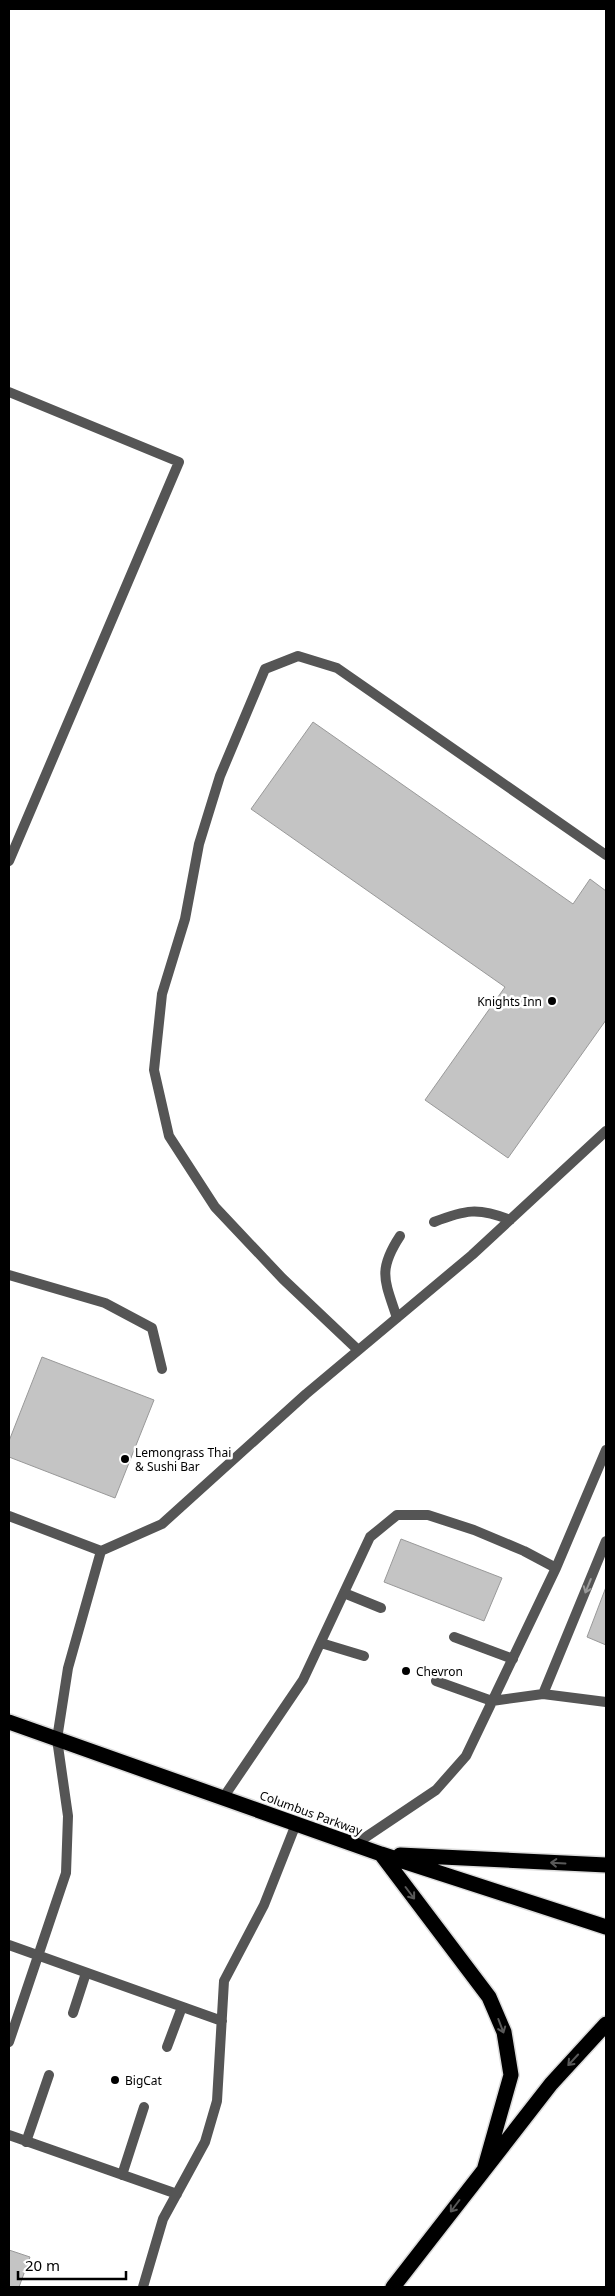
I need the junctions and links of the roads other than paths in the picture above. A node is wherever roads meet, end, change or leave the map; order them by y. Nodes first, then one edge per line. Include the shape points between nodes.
1 (9, 392) edge
2 (606, 855) edge
3 (9, 861) edge
4 (606, 1131) edge
5 (510, 1220) junction
6 (434, 1222) dead end
7 (400, 1236) dead end
8 (9, 1275) edge
9 (397, 1318) junction
10 (358, 1350) junction
11 (162, 1369) dead end
12 (606, 1450) edge
13 (9, 1516) edge
14 (606, 1541) edge
15 (101, 1551) junction
16 (556, 1568) junction
17 (344, 1593) junction
18 (381, 1608) dead end
19 (454, 1637) dead end
20 (321, 1643) junction
21 (364, 1656) dead end
22 (512, 1659) junction
23 (436, 1681) dead end
24 (543, 1694) junction
25 (492, 1701) junction
26 (606, 1702) edge
27 (9, 1722) edge
28 (57, 1740) junction
29 (223, 1798) junction
30 (296, 1824) junction
31 (354, 1845) junction
32 (381, 1854) junction
33 (606, 1865) edge
34 (606, 1927) edge
35 (9, 1945) edge
36 (37, 1955) junction
37 (86, 1973) junction
38 (182, 2007) junction
39 (73, 2013) dead end
40 (222, 2021) junction
41 (606, 2024) edge
42 (9, 2042) edge
43 (167, 2047) dead end
44 (49, 2075) dead end
45 (144, 2107) dead end
46 (9, 2135) edge
47 (26, 2142) junction
48 (485, 2167) junction
49 (122, 2174) junction
50 (177, 2194) junction
51 (143, 2287) edge
52 (393, 2287) edge

1 - 3 lane via 180,462
2 - 10 lane via 337,668 298,656 265,669 220,776 199,844 185,919 162,994 154,1070 169,1136 215,1207
4 - 5 lane
5 - 6 lane via 491,1212 461,1211
5 - 9 lane
7 - 9 lane via 390,1252 384,1277
8 - 11 lane via 104,1303 152,1328
9 - 10 lane
10 - 15 lane via 162,1524
12 - 16 lane
13 - 15 lane
14 -> 24 lane
15 - 28 lane via 68,1668
16 - 17 lane via 474,1530 428,1515 397,1514 370,1537
16 - 22 lane
17 - 18 lane
17 - 20 lane
19 - 22 lane
20 - 21 lane
20 - 29 lane via 303,1680
22 - 25 lane
23 - 25 lane
24 - 25 lane
24 - 26 lane
25 - 31 lane via 466,1756 436,1790
27 - 28 highway, Columbus Parkway
28 - 29 highway, Columbus Parkway
28 - 36 lane via 68,1816 66,1873
29 - 30 highway, Columbus Parkway
30 - 31 highway, Columbus Parkway
30 - 40 lane via 264,1905 224,1981
31 - 32 highway, Columbus Parkway
33 -> 32 highway
32 - 34 highway, Columbus Parkway
32 -> 48 highway via 489,1997 504,2032 511,2075
35 - 36 lane
36 - 37 lane
36 - 42 lane
37 - 38 lane
37 - 39 lane
38 - 40 lane
38 - 43 lane
40 - 50 lane via 217,2101 205,2142
41 -> 48 highway via 551,2084
44 - 47 lane
45 - 49 lane
46 - 47 lane
47 - 49 lane
48 -> 52 highway
49 - 50 lane
50 - 51 lane via 163,2219

